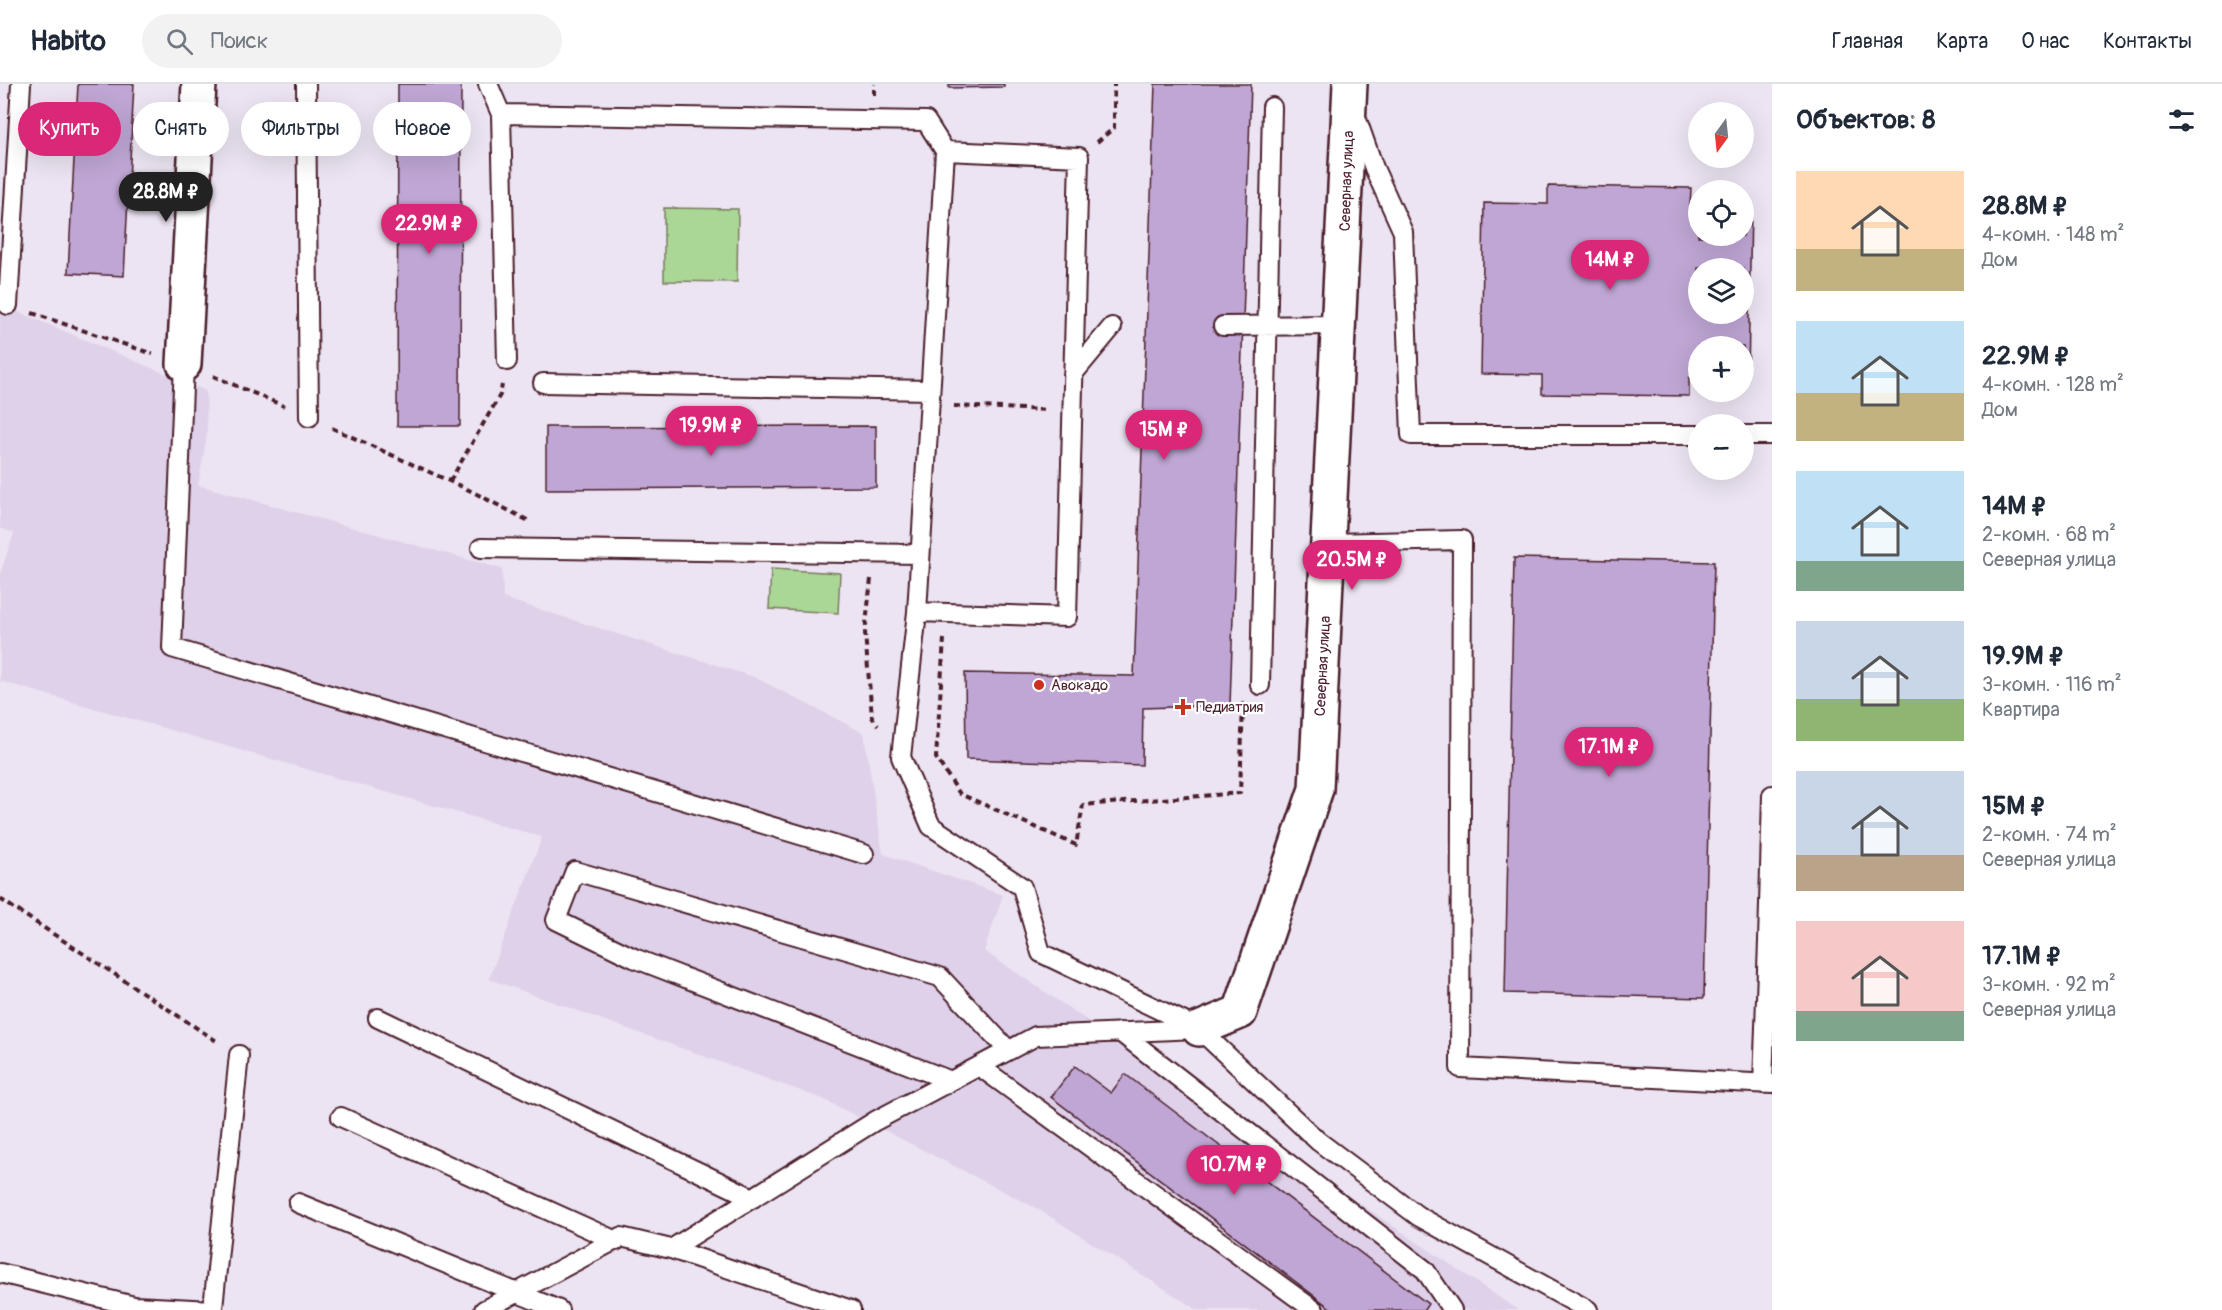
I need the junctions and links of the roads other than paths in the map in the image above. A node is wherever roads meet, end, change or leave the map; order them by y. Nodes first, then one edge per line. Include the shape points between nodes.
1 (21, 84) edge
2 (199, 84) edge
3 (306, 84) edge
4 (488, 84) edge
5 (1350, 93) edge
6 (1272, 107) dead end
7 (501, 114) junction
8 (945, 151) junction
9 (8, 305) road end
10 (1341, 325) junction
11 (1223, 326) dead end
12 (1267, 326) junction
13 (1112, 327) dead end
14 (507, 361) dead end
15 (184, 364) joint
16 (1073, 374) junction
17 (543, 383) dead end
18 (930, 398) junction
19 (309, 417) dead end
20 (1688, 435) edge
21 (1754, 435) edge
22 (1772, 435) edge
23 (1329, 543) junction
24 (481, 548) dead end
25 (920, 554) junction
26 (917, 612) junction
27 (1260, 685) dead end
28 (1772, 795) edge
29 (864, 854) dead end
30 (1770, 941) edge
31 (378, 1018) dead end
32 (1199, 1029) junction
33 (1120, 1032) junction
34 (1008, 1050) junction
35 (239, 1055) road end
36 (979, 1066) junction
37 (951, 1081) junction
38 (1768, 1084) edge
39 (341, 1117) dead end
40 (753, 1198) junction
41 (298, 1203) dead end
42 (616, 1241) junction
43 (671, 1249) junction
44 (0, 1273) edge
45 (514, 1293) junction
46 (213, 1309) edge
47 (484, 1310) edge
48 (559, 1310) edge
49 (851, 1310) edge
50 (1314, 1310) edge
51 (1452, 1310) edge
52 (1588, 1310) edge

1 - 9 lane
2 - 15 street
3 - 19 lane
4 - 7 lane
5 - 10 street, Северная улица
5 - 20 lane via 1374,168 1403,232 1411,435
6 - 12 lane
7 - 8 lane via 926,121
7 - 14 lane
8 - 16 lane via 1079,157
8 - 18 lane
10 - 12 lane
10 - 23 street, Северная улица
11 - 12 lane
12 - 27 lane
13 - 16 lane
15 - 29 lane via 172,648
16 - 26 lane via 1067,617
17 - 18 lane
18 - 25 lane
21 - 22 lane
23 - 32 street, Северная улица via 1316,789 1240,1012
23 - 38 lane via 1462,540 1460,1068
24 - 25 lane
25 - 26 lane
26 - 32 lane via 901,757 931,826 1022,887 1041,953
28 - 30 lane
30 - 38 lane
31 - 40 lane
32 - 33 lane
32 - 52 lane via 1318,1141 1418,1216
33 - 34 lane via 1036,1036
33 - 51 lane via 1425,1270
34 - 36 lane
34 - 37 lane via 940,976 575,871 556,920 634,958
35 - 46 lane
36 - 37 lane
36 - 50 lane
37 - 40 lane via 875,1121
39 - 42 lane
40 - 43 lane
41 - 45 lane
42 - 43 lane via 621,1237
42 - 45 lane
43 - 49 lane
44 - 46 lane via 134,1306
45 - 47 lane
45 - 48 lane

